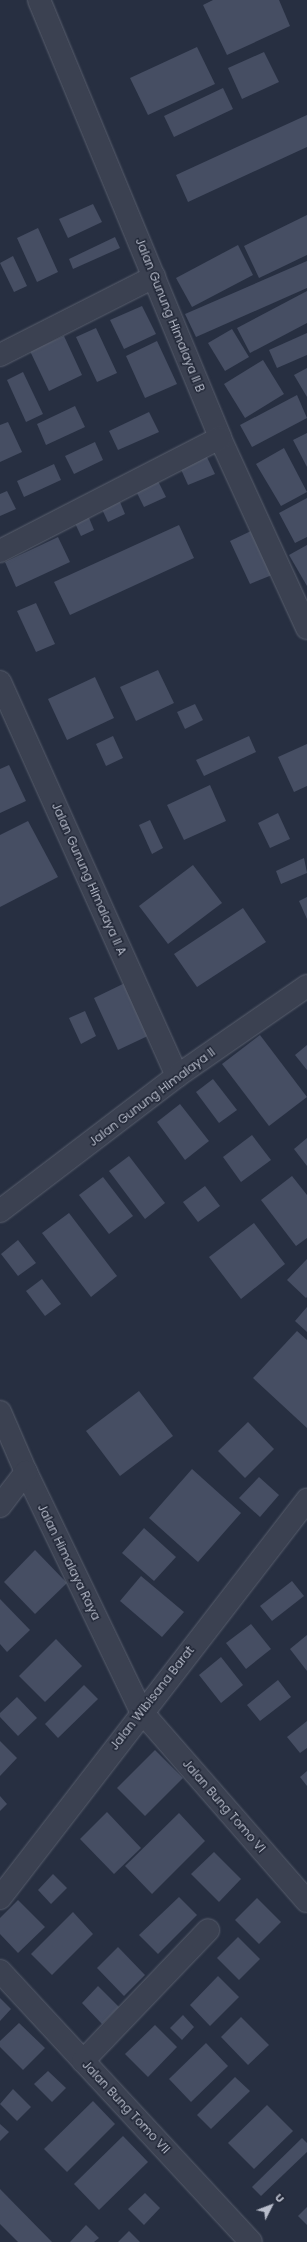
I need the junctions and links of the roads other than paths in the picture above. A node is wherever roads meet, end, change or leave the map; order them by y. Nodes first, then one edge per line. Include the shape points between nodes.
1 (39, 0) edge
2 (154, 277) junction
3 (0, 355) edge
4 (220, 438) junction
5 (0, 551) edge
6 (307, 628) edge
7 (0, 682) edge
8 (307, 986) edge
9 (178, 1076) junction
10 (0, 1211) edge
11 (0, 1412) edge
12 (26, 1472) junction
13 (307, 1500) edge
14 (0, 1506) edge
15 (141, 1711) junction
16 (0, 1898) edge
17 (307, 1901) edge
18 (208, 1930) dead end
19 (0, 1971) edge
20 (84, 2061) junction
21 (252, 2242) edge

1 - 2 street, Jalan Gunung Himalaya II B
2 - 3 street
2 - 4 street, Jalan Gunung Himalaya II B
4 - 5 street
4 - 6 street, Jalan Gunung Himalaya II B
7 - 9 street, Jalan Gunung Himalaya II A
8 - 9 street, Jalan Gunung Himalaya II
9 - 10 street, Jalan Gunung Himalaya II
11 - 12 street, Jalan Himalaya Raya
12 - 14 street
12 - 15 street, Jalan Himalaya Raya
13 - 15 street, Jalan Wibisana Barat
15 - 16 street, Jalan Wibisana Barat
15 - 17 street, Jalan Bung Tomo VI
18 - 20 street
19 - 20 street, Jalan Bung Tomo VII
20 - 21 street, Jalan Bung Tomo VII

